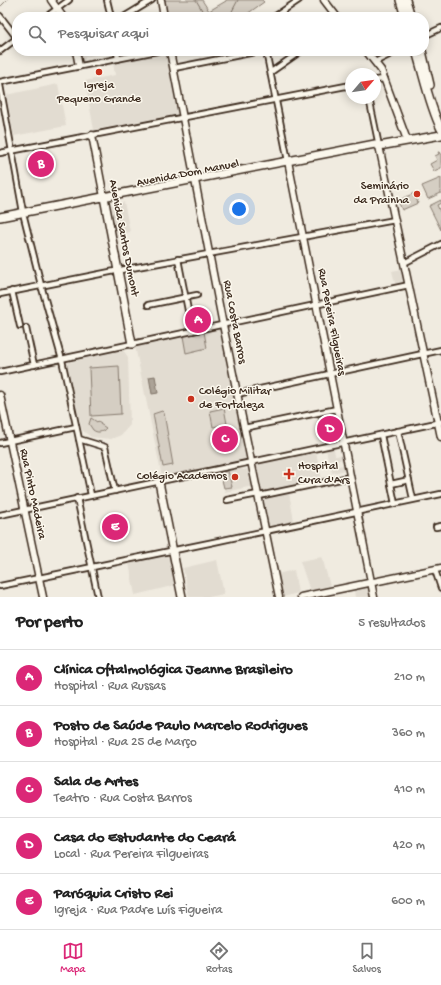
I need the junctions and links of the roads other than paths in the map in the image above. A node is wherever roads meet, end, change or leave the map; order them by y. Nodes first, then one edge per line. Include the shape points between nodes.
1 (51, 0) edge
2 (69, 0) edge
3 (107, 0) edge
4 (152, 0) edge
5 (161, 0) edge
6 (299, 0) edge
7 (324, 0) edge
8 (400, 0) edge
9 (406, 0) edge
10 (57, 9) junction
11 (53, 12) edge
12 (59, 12) edge
13 (110, 12) edge
14 (132, 12) edge
15 (163, 12) edge
16 (281, 12) edge
17 (333, 12) edge
18 (404, 12) edge
19 (410, 12) edge
20 (0, 16) edge
21 (441, 28) edge
22 (12, 32) edge
23 (429, 34) edge
24 (12, 42) edge
25 (0, 51) edge
26 (77, 56) edge
27 (118, 56) edge
28 (133, 56) edge
29 (171, 56) edge
30 (235, 56) edge
31 (267, 56) edge
32 (294, 56) edge
33 (371, 56) edge
34 (387, 56) edge
35 (417, 56) edge
36 (423, 56) edge
37 (118, 59) junction
38 (376, 62) junction
39 (79, 66) junction
40 (174, 68) junction
41 (270, 72) junction
42 (385, 78) junction
43 (381, 79) edge
44 (0, 82) edge
45 (0, 85) edge
46 (345, 86) edge
47 (276, 99) junction
48 (370, 104) edge
49 (183, 117) junction
50 (441, 119) edge
51 (440, 132) edge
52 (92, 135) junction
53 (407, 140) junction
54 (379, 146) junction
55 (12, 151) junction
56 (0, 153) edge
57 (288, 163) junction
58 (196, 181) junction
59 (104, 199) junction
60 (24, 215) junction
61 (0, 217) edge
62 (395, 220) junction
63 (0, 222) edge
64 (303, 236) junction
65 (441, 244) edge
66 (210, 254) junction
67 (178, 260) junction
68 (404, 263) junction
69 (118, 270) junction
70 (41, 285) junction
71 (408, 285) junction
72 (0, 294) edge
73 (13, 294) junction
74 (197, 295) dead end
75 (185, 298) junction
76 (316, 304) junction
77 (148, 305) dead end
78 (223, 324) junction
79 (20, 326) dead end
80 (26, 328) dead end
81 (192, 331) junction
82 (132, 344) junction
83 (441, 350) edge
84 (424, 354) junction
85 (62, 360) junction
86 (34, 365) junction
87 (0, 372) edge
88 (330, 374) junction
89 (238, 394) junction
90 (0, 398) edge
91 (336, 409) junction
92 (439, 422) edge
93 (76, 427) junction
94 (244, 428) junction
95 (398, 431) junction
96 (381, 435) junction
97 (441, 437) edge
98 (79, 439) junction
99 (10, 441) junction
100 (343, 442) junction
101 (0, 443) edge
102 (252, 461) junction
103 (350, 477) junction
104 (409, 480) junction
105 (159, 482) junction
106 (391, 484) junction
107 (115, 491) junction
108 (441, 494) edge
109 (91, 495) junction
110 (258, 495) junction
111 (77, 498) junction
112 (227, 500) dead end
113 (413, 500) junction
114 (395, 504) junction
115 (25, 510) junction
116 (357, 511) junction
117 (0, 515) edge
118 (266, 531) junction
119 (173, 550) junction
120 (91, 567) junction
121 (438, 569) edge
122 (38, 578) junction
123 (371, 582) junction
124 (0, 586) edge
125 (441, 588) edge
126 (326, 595) edge
127 (43, 597) edge
128 (98, 597) edge
129 (182, 597) edge
130 (279, 597) edge
131 (301, 597) edge
132 (374, 597) edge

1 - 10 street
2 - 10 street
3 - 13 street
4 - 14 street
5 - 15 street
6 - 16 street
7 - 17 street
8 - 18 main road
9 - 19 main road
10 - 11 street
10 - 12 street
20 - 22 street
21 - 23 street
24 - 25 street
26 - 39 street
27 - 37 street
28 - 37 street
29 - 40 street, Rua Costa Barros
30 - 40 street
31 - 41 street, Rua Pereira Filgueiras
32 - 41 street
33 - 38 street
34 - 38 street
35 - 51 main road
36 - 50 main road via 428,81
37 - 39 street
38 - 42 street
39 - 44 street
40 - 49 street, Rua Costa Barros
41 - 47 street, Rua Pereira Filgueiras
42 - 43 street
42 - 53 street
45 - 55 street
46 - 47 street
47 - 49 street
47 - 57 street, Rua Pereira Filgueiras
48 - 54 street
49 - 52 street
49 - 58 street, Rua Costa Barros
51 - 53 main road, Avenida Dom Manuel
52 - 55 street
52 - 59 street, Avenida Santos Dumont
53 - 54 main road, Avenida Dom Manuel
54 - 57 main road, Avenida Dom Manuel via 375,144
54 - 62 street
55 - 56 street
55 - 60 street
57 - 58 main road, Avenida Dom Manuel
57 - 64 street, Rua Pereira Filgueiras
58 - 59 main road, Avenida Dom Manuel
58 - 66 street, Rua Costa Barros
59 - 60 main road, Avenida Dom Manuel
59 - 69 main road, Avenida Santos Dumont
60 - 61 main road, Avenida Dom Manuel
60 - 63 main road, Avenida Dom Manuel
60 - 70 street
62 - 64 street
62 - 68 street
64 - 66 street
64 - 76 street, Rua Pereira Filgueiras
65 - 68 street
66 - 67 street
66 - 78 street, Rua Costa Barros
67 - 69 street
67 - 75 street
68 - 71 street
69 - 70 street
69 - 82 main road, Avenida Santos Dumont
70 - 73 street
70 - 85 street
71 - 76 street
71 - 84 street
72 - 73 street
73 - 79 street
74 - 75 street
75 - 77 street
75 - 81 street
76 - 78 street
76 - 88 street, Rua Pereira Filgueiras
78 - 81 street
78 - 89 street, Rua Costa Barros
80 - 86 street
81 - 82 street
82 - 85 street
83 - 84 street
84 - 88 street
84 - 92 street
85 - 86 street
85 - 93 street
86 - 87 street
88 - 89 street
88 - 91 street, Rua Pereira Filgueiras
89 - 94 street, Rua Costa Barros
90 - 99 street, Rua Pinto Madeira
91 - 94 street
91 - 100 street, Rua Pereira Filgueiras
92 - 95 street
92 - 97 street
93 - 98 street
93 - 99 street
94 - 102 street, Rua Costa Barros
95 - 96 street
95 - 104 street
96 - 100 street
96 - 106 street
98 - 107 street via 105,447
98 - 109 street
99 - 101 street
99 - 115 street, Rua Pinto Madeira
100 - 102 street
100 - 103 street, Rua Pereira Filgueiras
102 - 105 street
102 - 110 street, Rua Costa Barros
103 - 110 street
103 - 116 street, Rua Pereira Filgueiras
104 - 106 street
104 - 113 street
105 - 107 street
105 - 119 main road
106 - 114 street
107 - 109 street
108 - 113 street
109 - 111 street
110 - 112 street
110 - 118 street, Rua Costa Barros
111 - 115 street
111 - 120 street
113 - 114 street
114 - 116 street
115 - 117 street
115 - 122 street, Rua Pinto Madeira
116 - 118 street
116 - 123 street, Rua Pereira Filgueiras
118 - 119 street
118 - 130 street, Rua Costa Barros
119 - 120 street
119 - 129 main road
120 - 122 street
120 - 128 street
121 - 123 street
121 - 125 street
122 - 124 street
122 - 127 street, Rua Pinto Madeira
123 - 126 street
123 - 132 street, Rua Pereira Filgueiras
126 - 131 street

